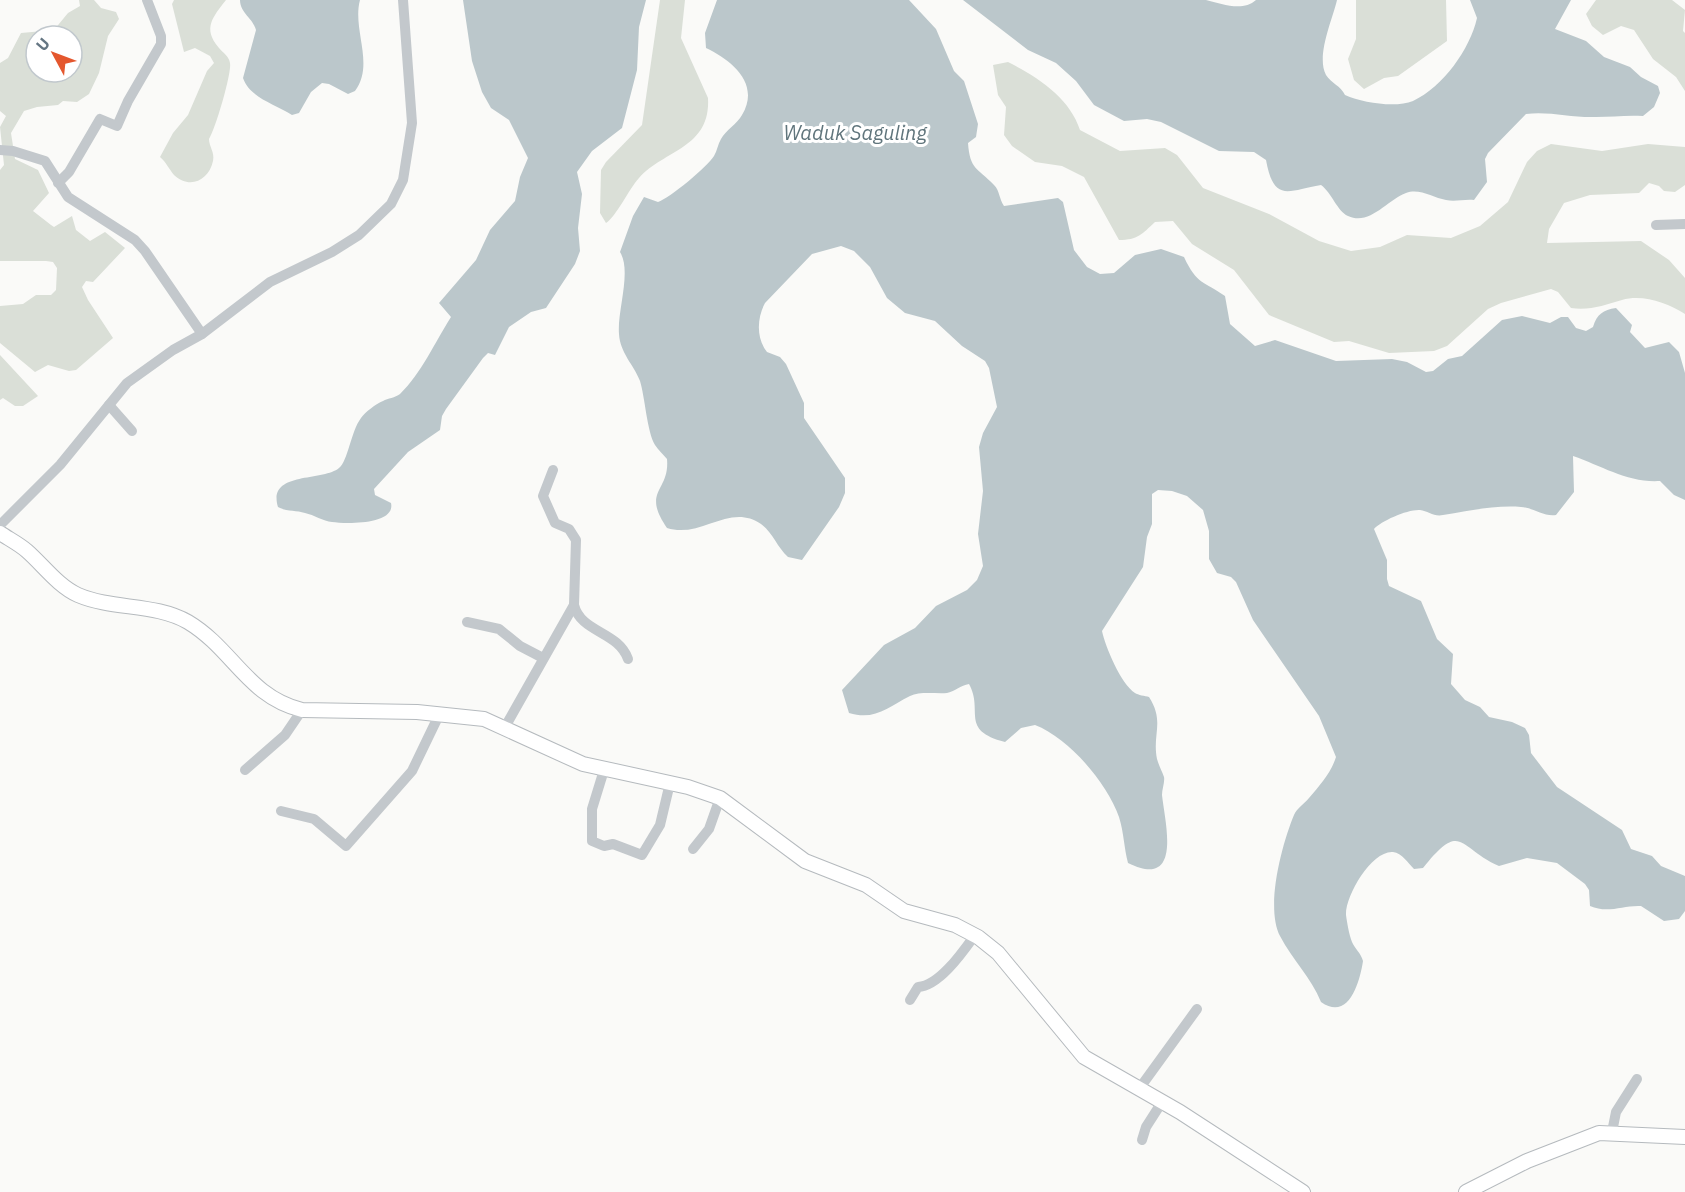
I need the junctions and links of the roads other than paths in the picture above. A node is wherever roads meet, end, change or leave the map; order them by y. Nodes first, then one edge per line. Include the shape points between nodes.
1 (147, 0) edge
2 (403, 0) edge
3 (0, 150) edge
4 (58, 183) junction
5 (1685, 224) edge
6 (1656, 225) dead end
7 (202, 334) junction
8 (109, 405) junction
9 (132, 431) dead end
10 (553, 470) dead end
11 (0, 525) edge
12 (0, 533) edge
13 (574, 605) junction
14 (467, 622) dead end
15 (543, 658) junction
16 (628, 659) dead end
17 (302, 710) junction
18 (439, 715) junction
19 (505, 727) junction
20 (245, 770) dead end
21 (604, 770) junction
22 (670, 783) junction
23 (720, 798) junction
24 (281, 811) dead end
25 (693, 849) dead end
26 (975, 935) junction
27 (910, 1000) dead end
28 (1197, 1009) dead end
29 (1637, 1079) dead end
30 (1139, 1089) junction
31 (1162, 1102) junction
32 (1612, 1132) junction
33 (1685, 1137) edge
34 (1142, 1140) dead end
35 (1303, 1192) edge
36 (1466, 1192) edge

1 - 4 street via 161,36 160,44 117,126 100,119 69,172
2 - 7 street via 412,123 399,192 359,235 270,282
3 - 4 street via 45,161
4 - 7 street via 86,211 140,245
5 - 6 street
7 - 8 street via 127,383
8 - 9 street
8 - 11 street via 45,482
10 - 13 street via 543,496 555,523 569,529 576,540
12 - 17 main road via 77,594 148,609 190,624 229,656 266,696
13 - 15 street
13 - 16 street via 578,616 617,641
14 - 15 street via 499,629
15 - 19 street
17 - 18 main road
17 - 20 street via 285,735
18 - 19 main road via 484,719
18 - 24 street via 412,771 346,846 314,819
19 - 21 main road
21 - 22 main road
21 - 22 street via 592,809 592,841 642,855 660,825
22 - 23 main road
23 - 25 street via 708,831
23 - 26 main road via 805,861 866,885 904,911 955,925
26 - 27 street via 951,967 924,987 918,987
26 - 30 main road via 998,953 1084,1057
28 - 30 street
29 - 32 street via 1616,1112
30 - 31 main road
31 - 34 street
31 - 35 main road
32 - 33 main road
32 - 36 main road via 1599,1133 1527,1161

